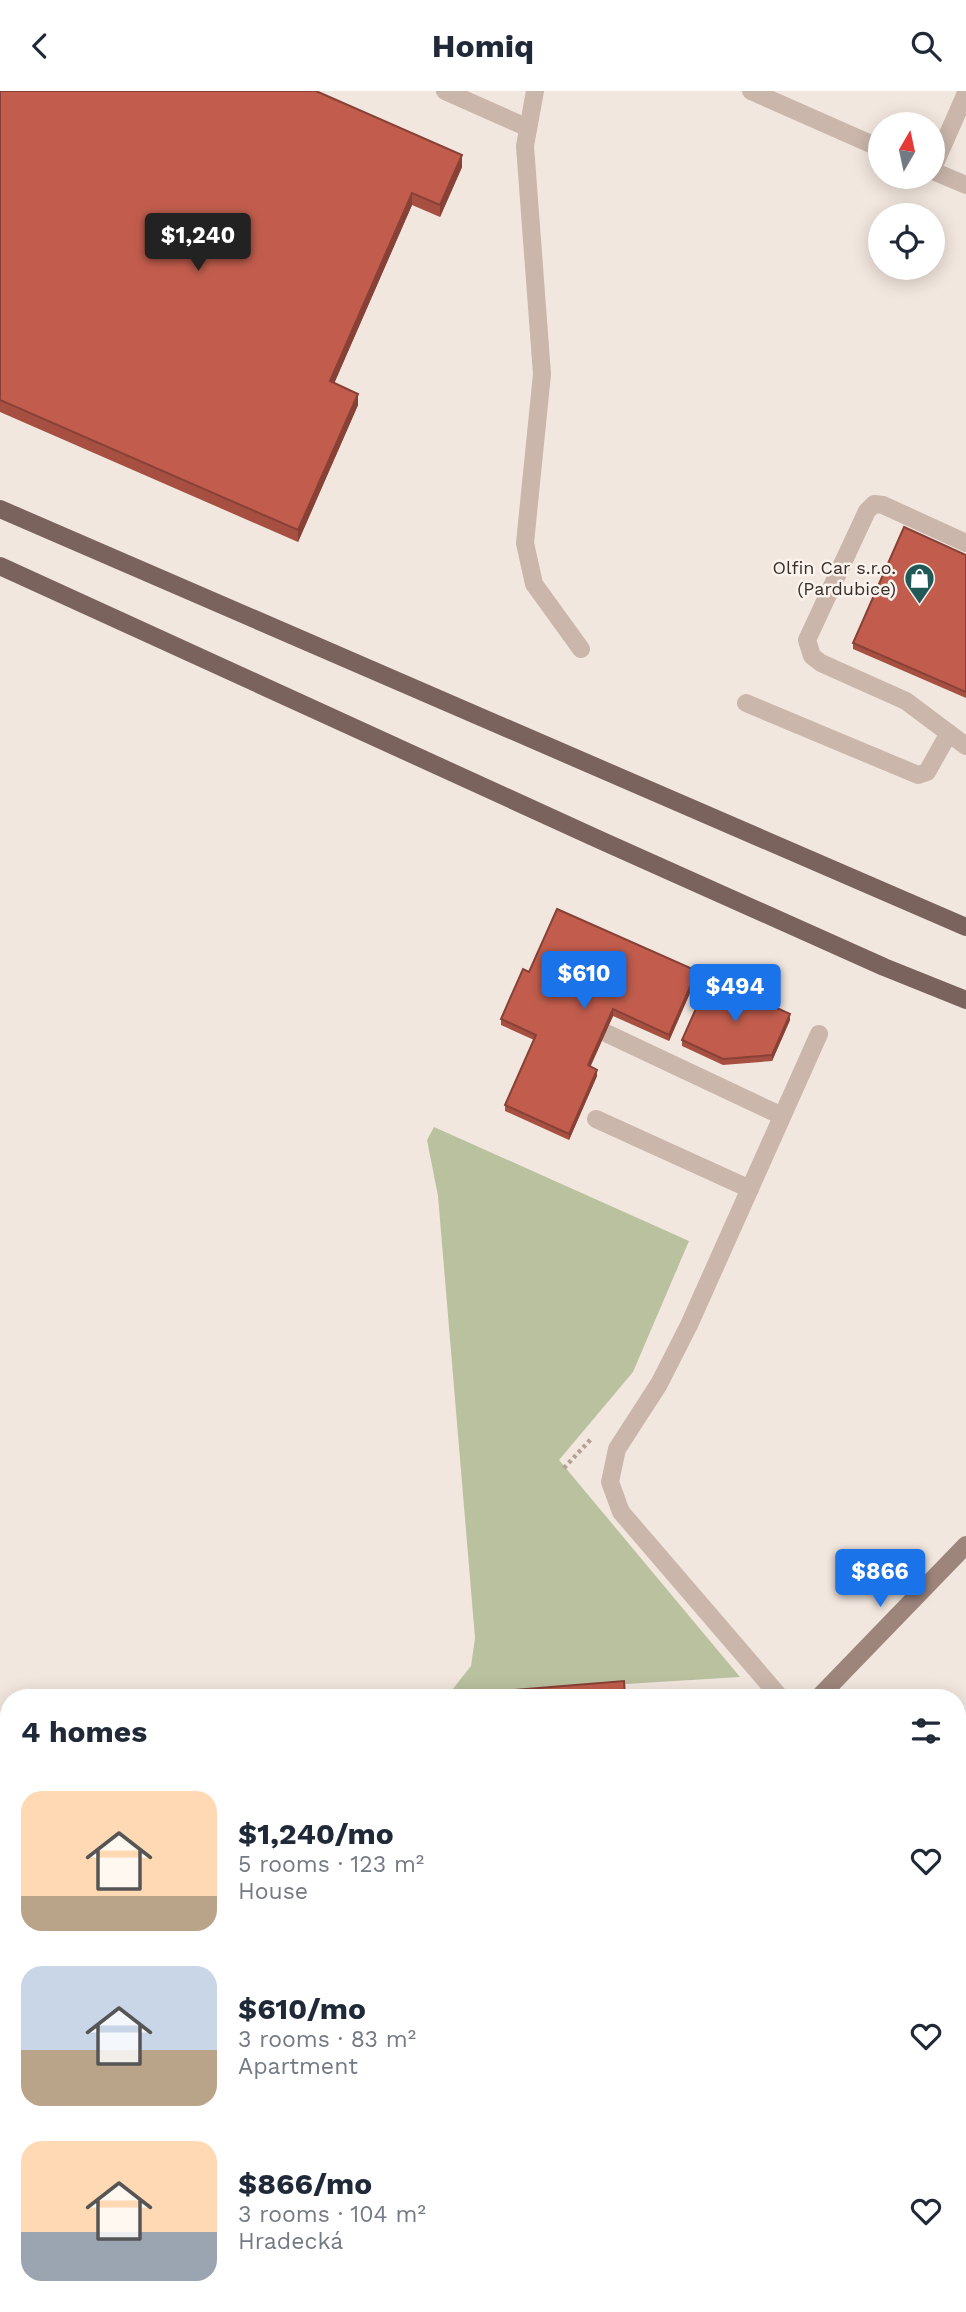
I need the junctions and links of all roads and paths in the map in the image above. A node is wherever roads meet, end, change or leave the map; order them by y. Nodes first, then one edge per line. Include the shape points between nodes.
1 (445, 91) edge
2 (535, 91) edge
3 (751, 91) edge
4 (966, 93) edge
5 (526, 127) junction
6 (945, 141) edge
7 (868, 143) edge
8 (945, 175) edge
9 (966, 185) edge
10 (0, 509) edge
11 (966, 543) edge
12 (0, 566) edge
13 (581, 649) dead end
14 (746, 703) dead end
15 (950, 733) junction
16 (966, 746) edge
17 (966, 926) edge
18 (966, 1000) edge
19 (608, 1034) edge
20 (819, 1034) dead end
21 (782, 1116) junction
22 (596, 1119) dead end
23 (750, 1189) junction
24 (966, 1545) edge
25 (773, 1689) edge
26 (827, 1689) edge

1 - 5 street
2 - 5 street
3 - 7 street
4 - 6 street
5 - 13 street via 542,374 525,543 534,584
8 - 9 street
10 - 17 main road
11 - 15 street via 874,504 807,640 812,656 821,663 906,701
12 - 18 main road via 623,851
14 - 15 street via 918,775 927,772
15 - 16 street
19 - 21 street
20 - 21 street
21 - 23 street
22 - 23 street
23 - 25 street via 674,1355 617,1449 610,1482 621,1512
24 - 26 main road

